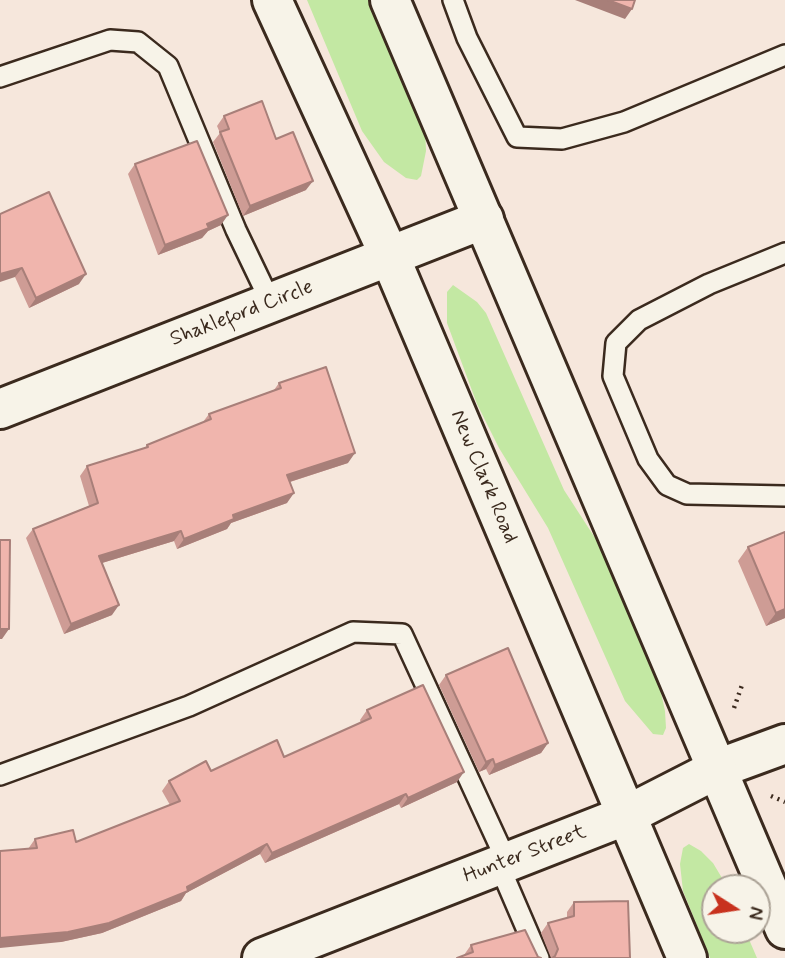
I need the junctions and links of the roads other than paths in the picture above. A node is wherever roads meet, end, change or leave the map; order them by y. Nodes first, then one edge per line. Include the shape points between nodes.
1 (272, 0) edge
2 (390, 0) edge
3 (453, 0) edge
4 (785, 55) edge
5 (0, 77) edge
6 (484, 219) junction
7 (785, 253) edge
8 (390, 257) junction
9 (271, 303) junction
10 (0, 409) edge
11 (785, 496) edge
12 (785, 744) edge
13 (718, 769) junction
14 (0, 775) edge
15 (627, 815) junction
16 (503, 864) junction
17 (785, 929) edge
18 (262, 958) edge
19 (539, 958) edge
20 (687, 958) edge

1 - 8 main road, New Clark Road
2 - 6 main road
3 - 4 lane via 517,137 562,139 624,122
5 - 9 lane via 110,40 138,42 168,66
6 - 8 main road, Shakleford Circle
6 - 13 main road
7 - 11 lane via 709,284 639,320 616,343 613,376 648,459 667,485 687,494
8 - 9 main road, Shakleford Circle
8 - 15 main road, New Clark Road
9 - 10 main road, Shakleford Circle
12 - 13 main road, Hunter Street
13 - 15 main road, Hunter Street
13 - 17 main road
14 - 16 lane via 189,706 353,632 402,634
15 - 16 main road, Hunter Street
15 - 20 main road, New Clark Road
16 - 18 main road, Hunter Street
16 - 19 lane

